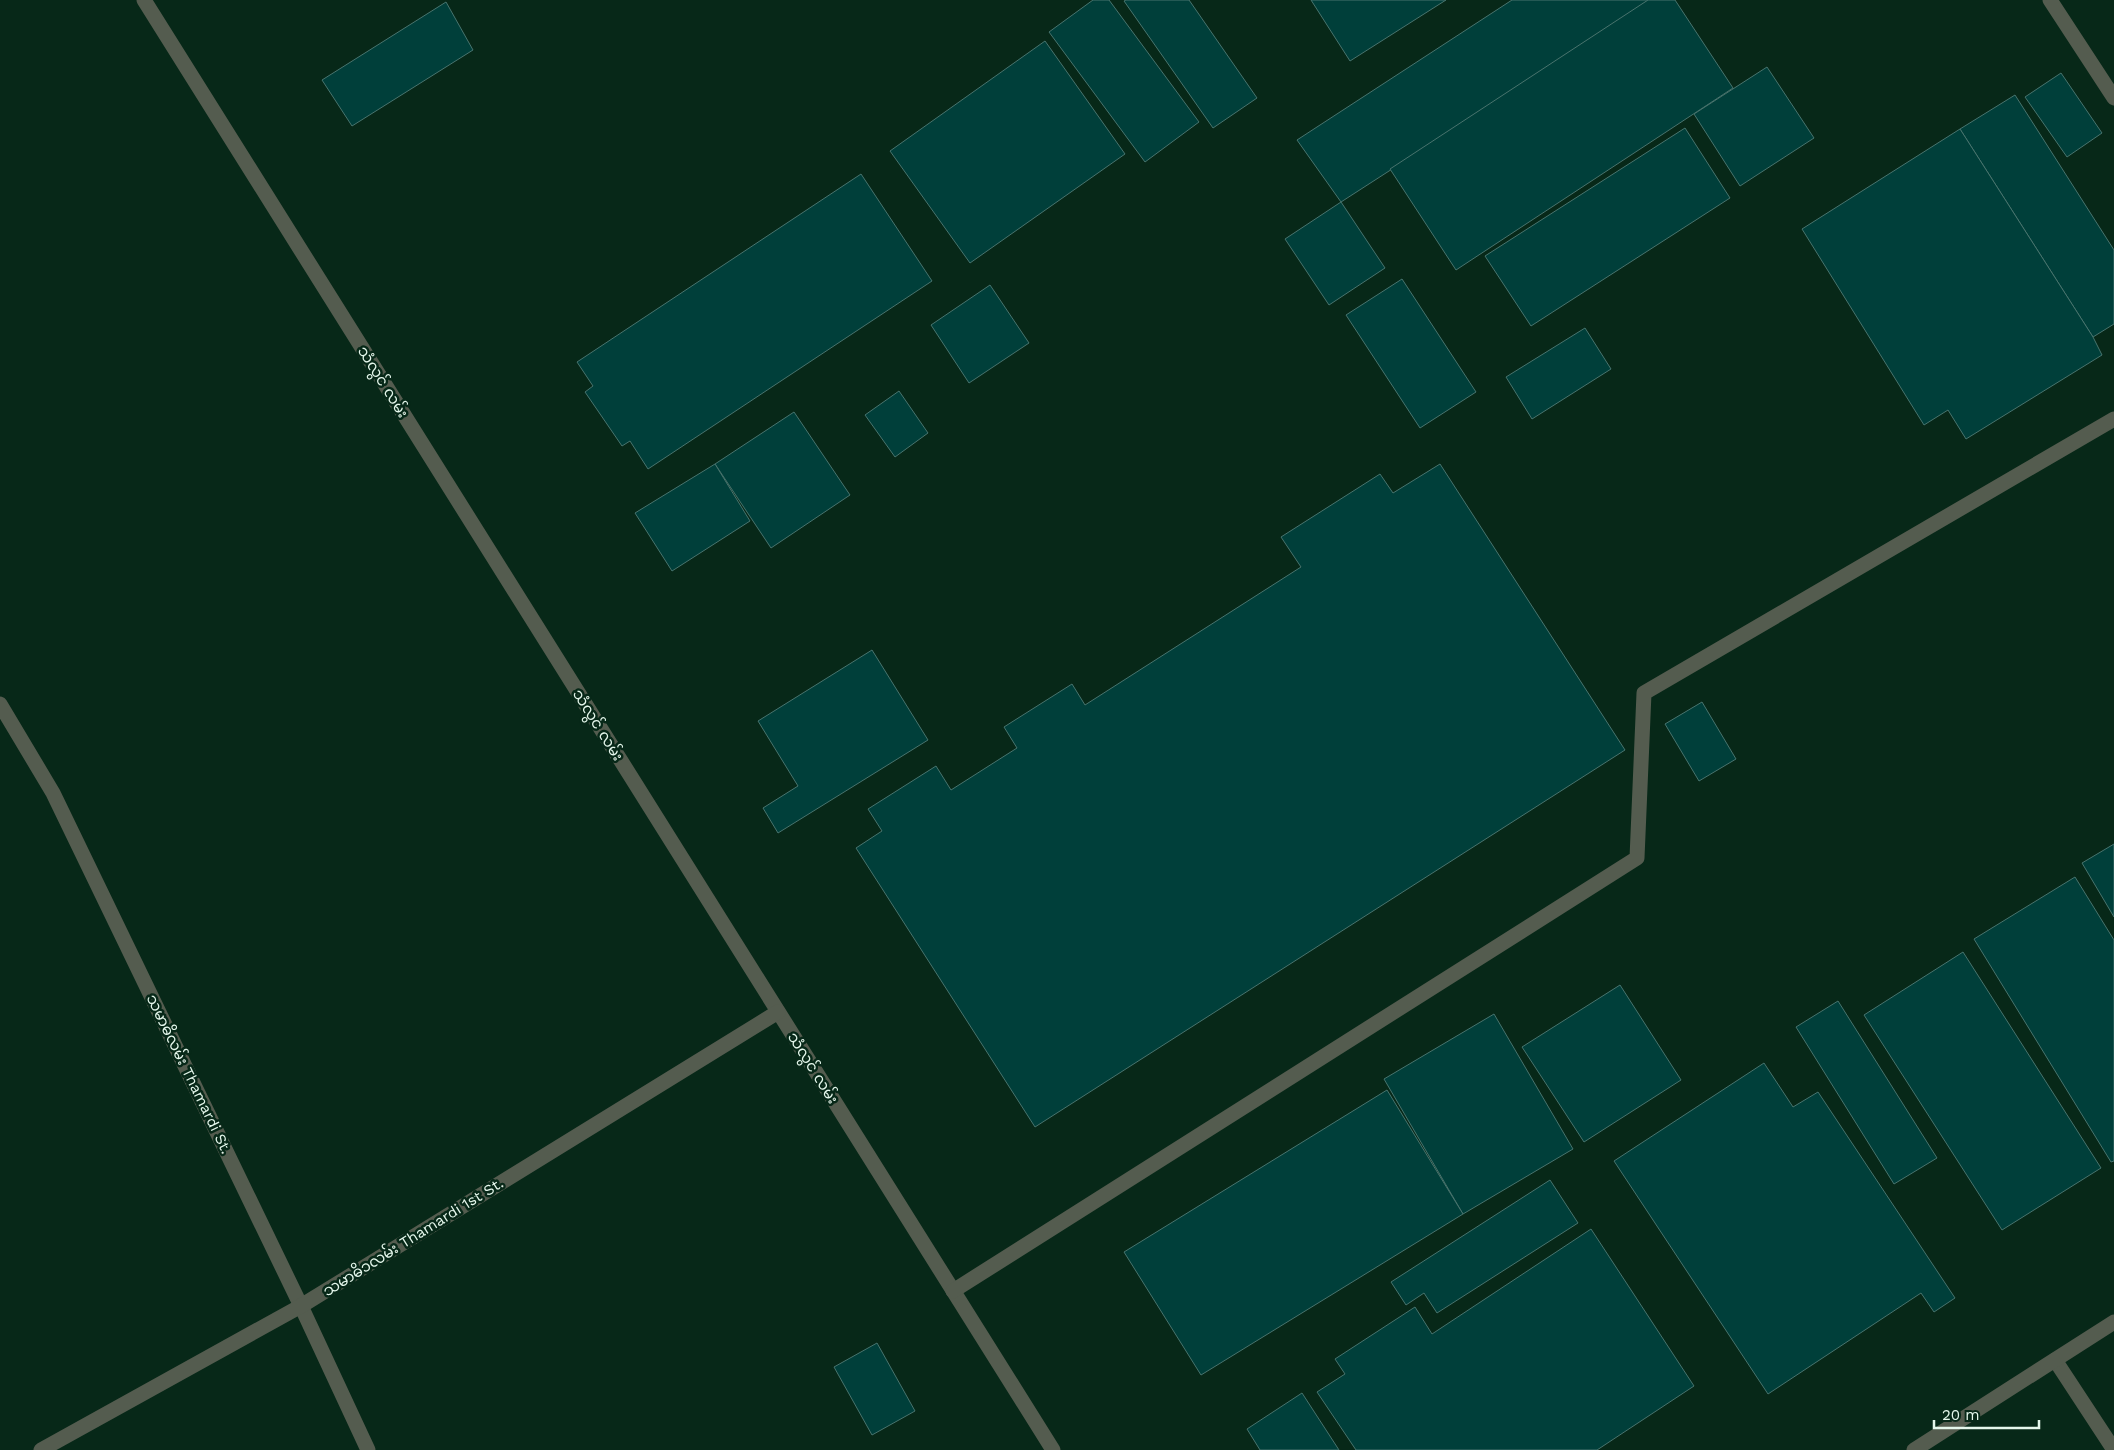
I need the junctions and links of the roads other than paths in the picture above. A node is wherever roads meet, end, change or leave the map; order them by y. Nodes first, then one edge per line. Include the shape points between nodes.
1 (144, 0) edge
2 (2050, 0) edge
3 (2114, 98) edge
4 (2114, 419) edge
5 (0, 704) edge
6 (778, 1012) junction
7 (953, 1291) junction
8 (301, 1306) junction
9 (2114, 1322) edge
10 (2055, 1360) junction
11 (41, 1450) edge
12 (368, 1450) edge
13 (1053, 1450) edge
14 (1914, 1450) edge
15 (2114, 1450) edge

1 - 6 street, သံလွင် လမ်း
2 - 3 street
4 - 7 street via 1644,693 1637,858
5 - 8 street, သမာဓိလမ်း Thamardi St. via 53,793
6 - 7 street, သံလွင် လမ်း
6 - 8 street, သမာဓိ၁လမ်း Thamardi 1st St.
7 - 13 street, သံလွင် လမ်း
8 - 11 street, သမာဓိ၁လမ်း Thamardi 1st St.
8 - 12 street, သမာဓိလမ်း Thamardi St.
9 - 10 street
10 - 14 street
10 - 15 street

